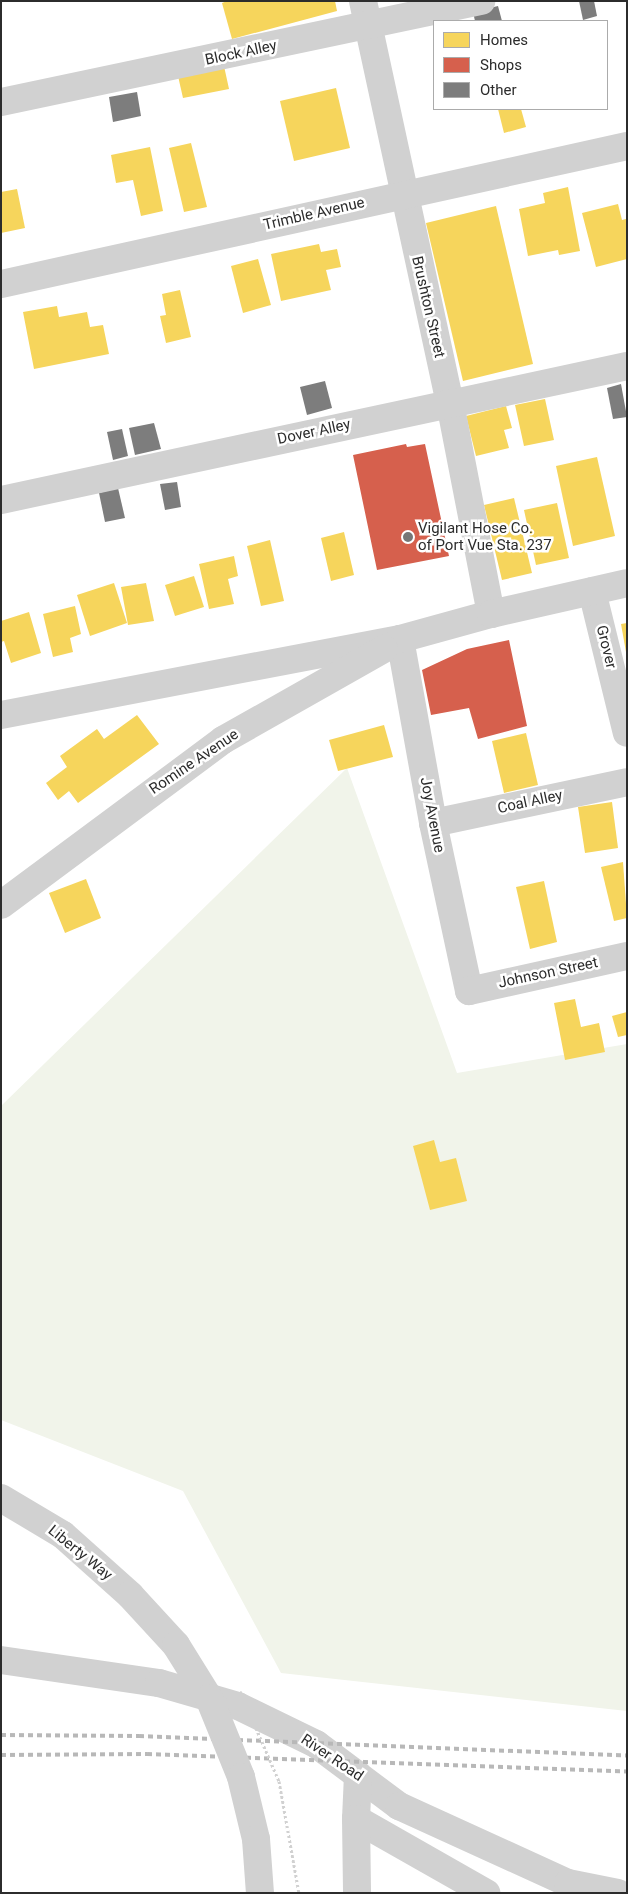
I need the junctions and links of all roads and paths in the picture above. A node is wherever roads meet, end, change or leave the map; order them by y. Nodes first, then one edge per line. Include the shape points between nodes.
1 (481, 1) edge
2 (366, 14) edge
3 (1, 102) edge
4 (627, 146) edge
5 (403, 194) junction
6 (1, 284) edge
7 (627, 366) edge
8 (450, 403) junction
9 (1, 500) edge
10 (627, 583) edge
11 (592, 590) junction
12 (491, 614) junction
13 (400, 639) junction
14 (1, 715) edge
15 (627, 733) edge
16 (627, 782) edge
17 (432, 823) junction
18 (1, 905) edge
19 (627, 956) edge
20 (469, 991) joint
21 (1, 1498) edge
22 (1, 1660) edge
23 (358, 1775) junction
24 (356, 1819) junction
25 (260, 1893) edge
26 (357, 1893) edge
27 (486, 1893) edge
28 (618, 1893) edge

1 - 2 street, Block Alley
2 - 3 street, Block Alley
2 - 5 street, Brushton Street
4 - 5 street, Trimble Avenue
5 - 6 street, Trimble Avenue
5 - 8 street, Brushton Street
7 - 8 street, Dover Alley
8 - 9 street, Dover Alley
8 - 12 street, Brushton Street
10 - 11 street, Romine Avenue
11 - 12 street, Romine Avenue
11 - 15 street, Grover
12 - 13 street, Romine Avenue
13 - 14 street, Romine Avenue
13 - 17 street, Joy Avenue
13 - 18 street, Romine Avenue via 223,740
16 - 17 street, Coal Alley
17 - 20 street, Joy Avenue
19 - 20 street, Johnson Street
21 - 25 street, Liberty Way, bridge via 63,1535 130,1595 176,1645 208,1698 241,1778 256,1839
22 - 23 street, River Road via 159,1683 238,1706 316,1744
23 - 24 street
23 - 28 street, River Road via 399,1806 559,1879
24 - 26 street
24 - 27 street

